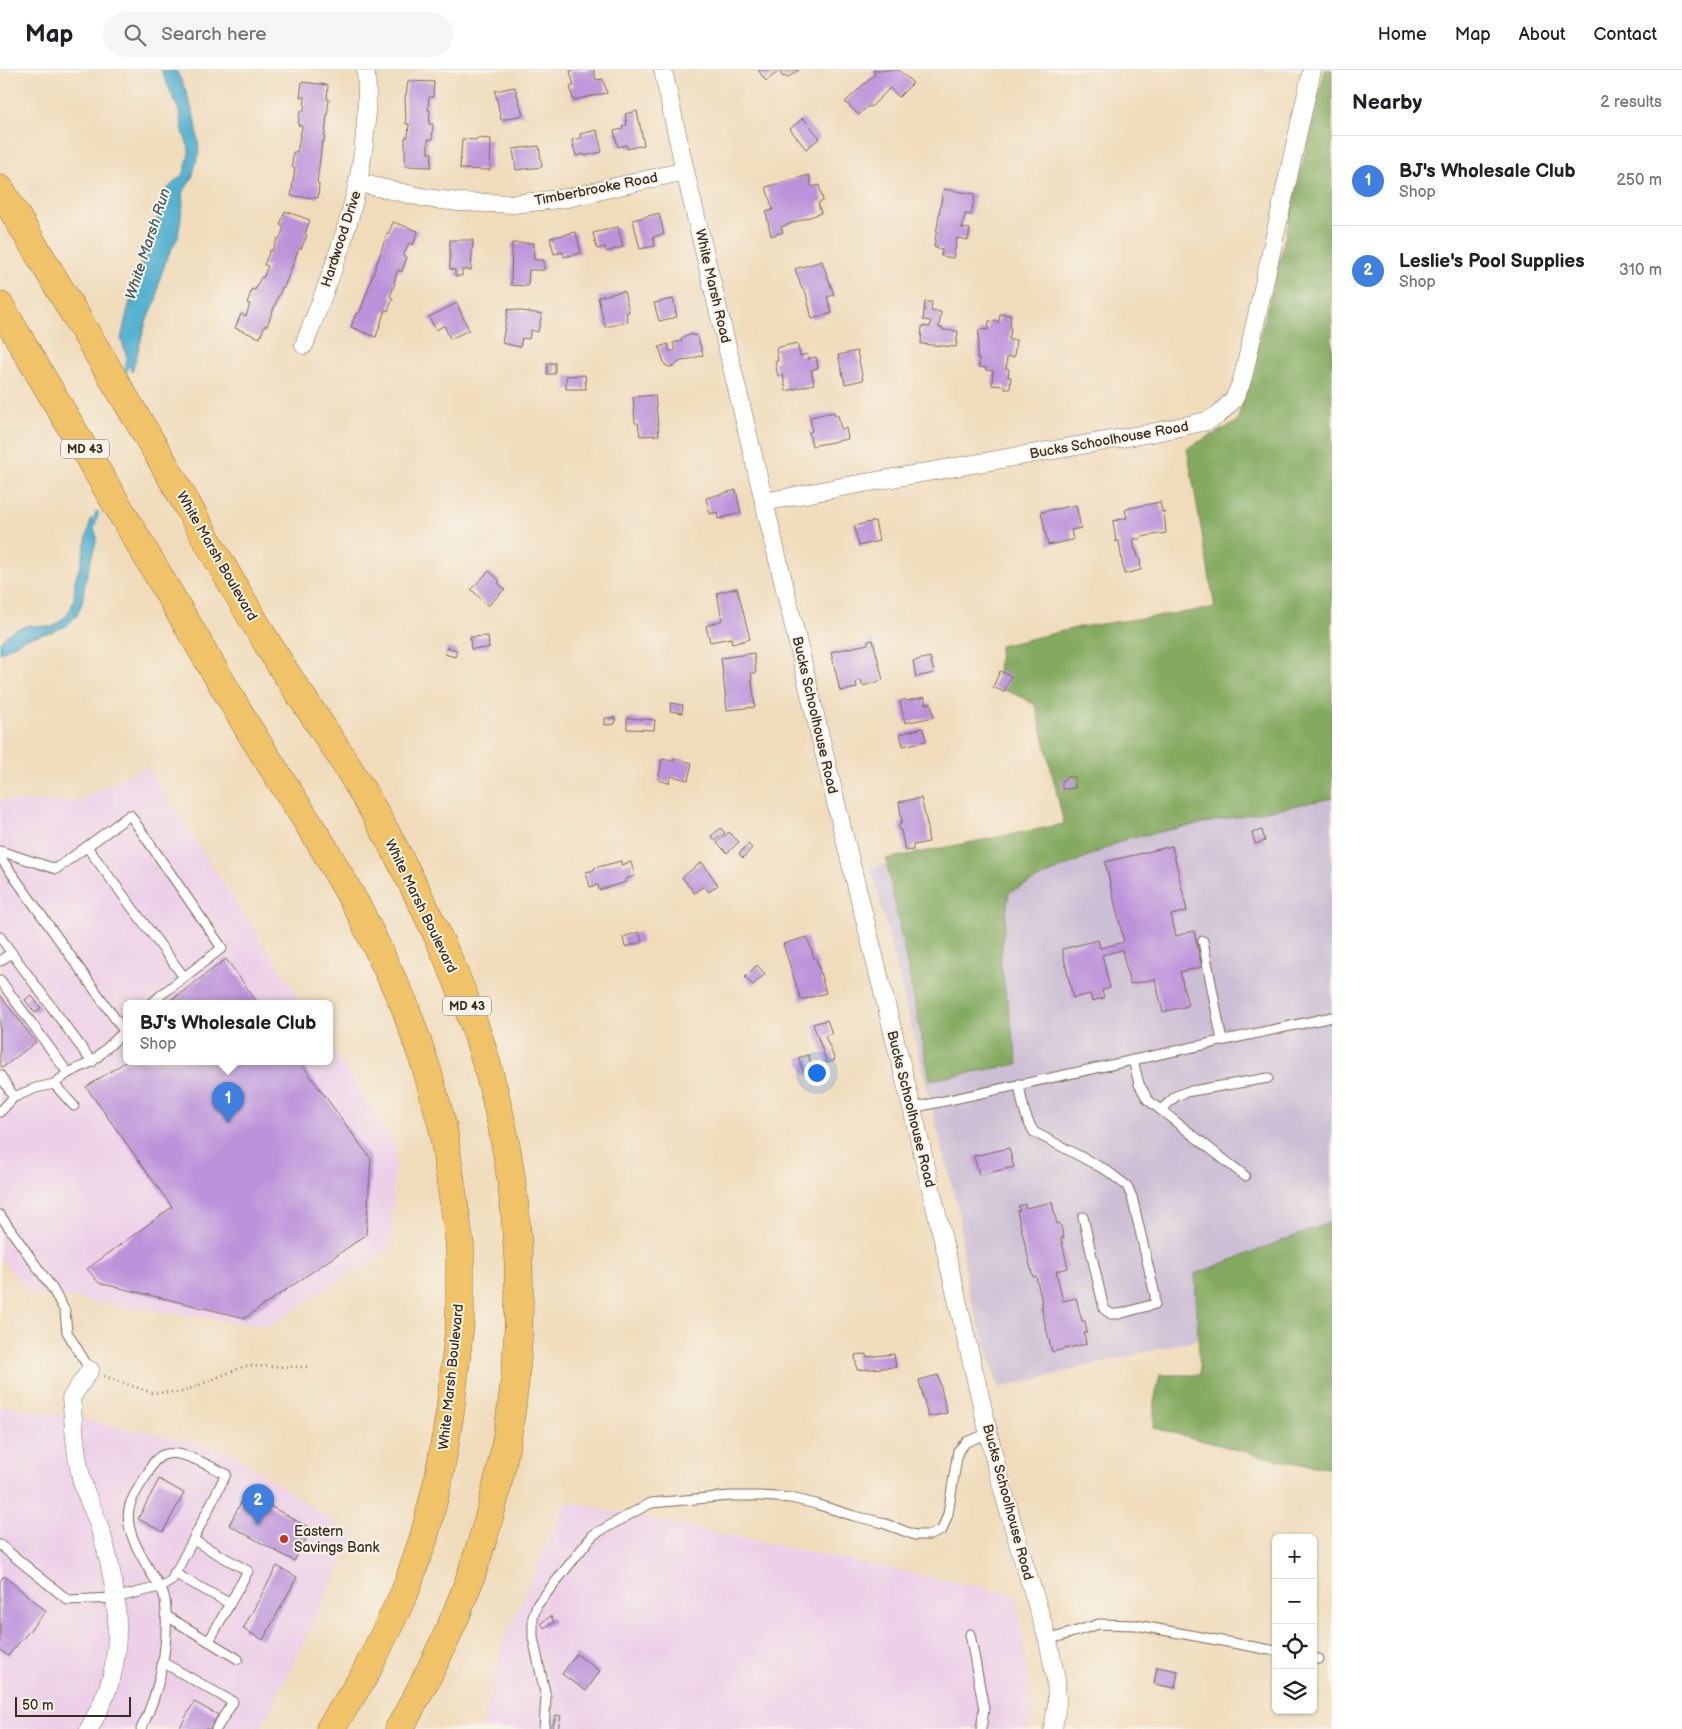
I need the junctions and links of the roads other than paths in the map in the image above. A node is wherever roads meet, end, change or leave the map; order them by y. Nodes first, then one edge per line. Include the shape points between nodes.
1 (366, 70) edge
2 (663, 70) edge
3 (1312, 70) edge
4 (685, 171) junction
5 (359, 183) junction
6 (0, 189) edge
7 (0, 306) edge
8 (0, 317) edge
9 (304, 345) dead end
10 (24, 348) junction
11 (764, 502) junction
12 (87, 847) junction
13 (0, 851) edge
14 (0, 857) edge
15 (0, 937) edge
16 (1203, 941) dead end
17 (12, 953) junction
18 (0, 962) edge
19 (184, 977) junction
20 (0, 980) edge
21 (155, 1000) edge
22 (1332, 1017) edge
23 (123, 1027) edge
24 (123, 1032) edge
25 (1222, 1041) junction
26 (1133, 1060) junction
27 (92, 1062) junction
28 (0, 1074) edge
29 (68, 1074) junction
30 (1268, 1078) dead end
31 (54, 1084) junction
32 (1019, 1084) junction
33 (14, 1097) junction
34 (74, 1106) dead end
35 (912, 1108) junction
36 (1161, 1110) junction
37 (0, 1112) edge
38 (1245, 1176) dead end
39 (0, 1215) edge
40 (1083, 1218) dead end
41 (90, 1370) joint
42 (989, 1433) junction
43 (193, 1540) junction
44 (0, 1545) edge
45 (174, 1573) junction
46 (160, 1587) junction
47 (114, 1598) junction
48 (229, 1603) junction
49 (165, 1614) junction
50 (970, 1634) dead end
51 (1048, 1640) junction
52 (209, 1641) junction
53 (1272, 1650) edge
54 (238, 1659) dead end
55 (162, 1662) junction
56 (89, 1729) edge
57 (141, 1729) edge
58 (216, 1729) edge
59 (330, 1729) edge
60 (399, 1729) edge
61 (544, 1729) edge
62 (981, 1729) edge
63 (1053, 1729) edge

1 - 5 street, Hardwood Drive via 366,136
2 - 4 street, White Marsh Road
3 - 11 street, Bucks Schoolhouse Road via 1242,379 1234,398 1218,415 1207,421 1151,434
4 - 5 street, Timberbrooke Road via 567,198 514,204 426,198
4 - 11 street, White Marsh Road
5 - 9 street, Hardwood Drive via 339,254
6 - 60 highway, White Marsh Boulevard / MD 43 via 272,651 381,824 451,964 486,1064 506,1151 517,1234 518,1330 513,1401 496,1491 471,1577 438,1656
7 - 10 highway, White Marsh Boulevard / MD 43
8 - 10 highway
10 - 59 highway, White Marsh Boulevard / MD 43 via 360,912 404,1004 443,1128 460,1246 460,1312 440,1478 405,1592 364,1676
11 - 35 street, Bucks Schoolhouse Road via 842,832
12 - 13 lane via 56,869
12 - 19 lane
12 - 19 lane via 130,815 222,948
14 - 23 lane
15 - 17 lane
16 - 25 lane
17 - 18 lane
17 - 27 lane
19 - 21 lane
20 - 29 lane
22 - 25 lane
24 - 27 lane
25 - 26 lane
26 - 32 lane
26 - 36 lane via 1139,1084 1148,1100
27 - 29 lane
28 - 33 lane
29 - 31 lane
30 - 36 lane via 1186,1092 1176,1096
31 - 33 lane
31 - 34 lane
32 - 35 lane
32 - 40 lane via 1024,1111 1034,1132 1106,1170 1127,1186 1156,1295 1155,1304 1119,1314 1111,1314 1104,1309
33 - 37 lane
35 - 42 street, Bucks Schoolhouse Road
36 - 38 lane
39 - 41 lane via 52,1288 65,1311 67,1332
41 - 47 street via 71,1398 81,1478 108,1556
42 - 51 street, Bucks Schoolhouse Road
42 - 61 lane via 966,1442 958,1451 948,1514 942,1530 930,1535 915,1535 791,1498 730,1496 651,1504 593,1535 545,1594 533,1617 533,1638 546,1697
43 - 45 lane
43 - 46 lane via 226,1474 186,1455 164,1455 156,1460 130,1503 128,1516 135,1544
43 - 48 lane via 248,1571
44 - 47 lane via 68,1600
45 - 46 lane via 170,1581
45 - 48 lane
46 - 47 lane
46 - 49 lane via 165,1598
47 - 56 street via 117,1627 114,1666 103,1704
48 - 52 lane
49 - 52 lane
49 - 55 lane
50 - 62 lane via 984,1709
51 - 53 lane via 1099,1624 1114,1623
51 - 63 street, Bucks Schoolhouse Road via 1056,1680
52 - 54 lane
55 - 57 lane via 154,1701
55 - 58 lane via 233,1702

